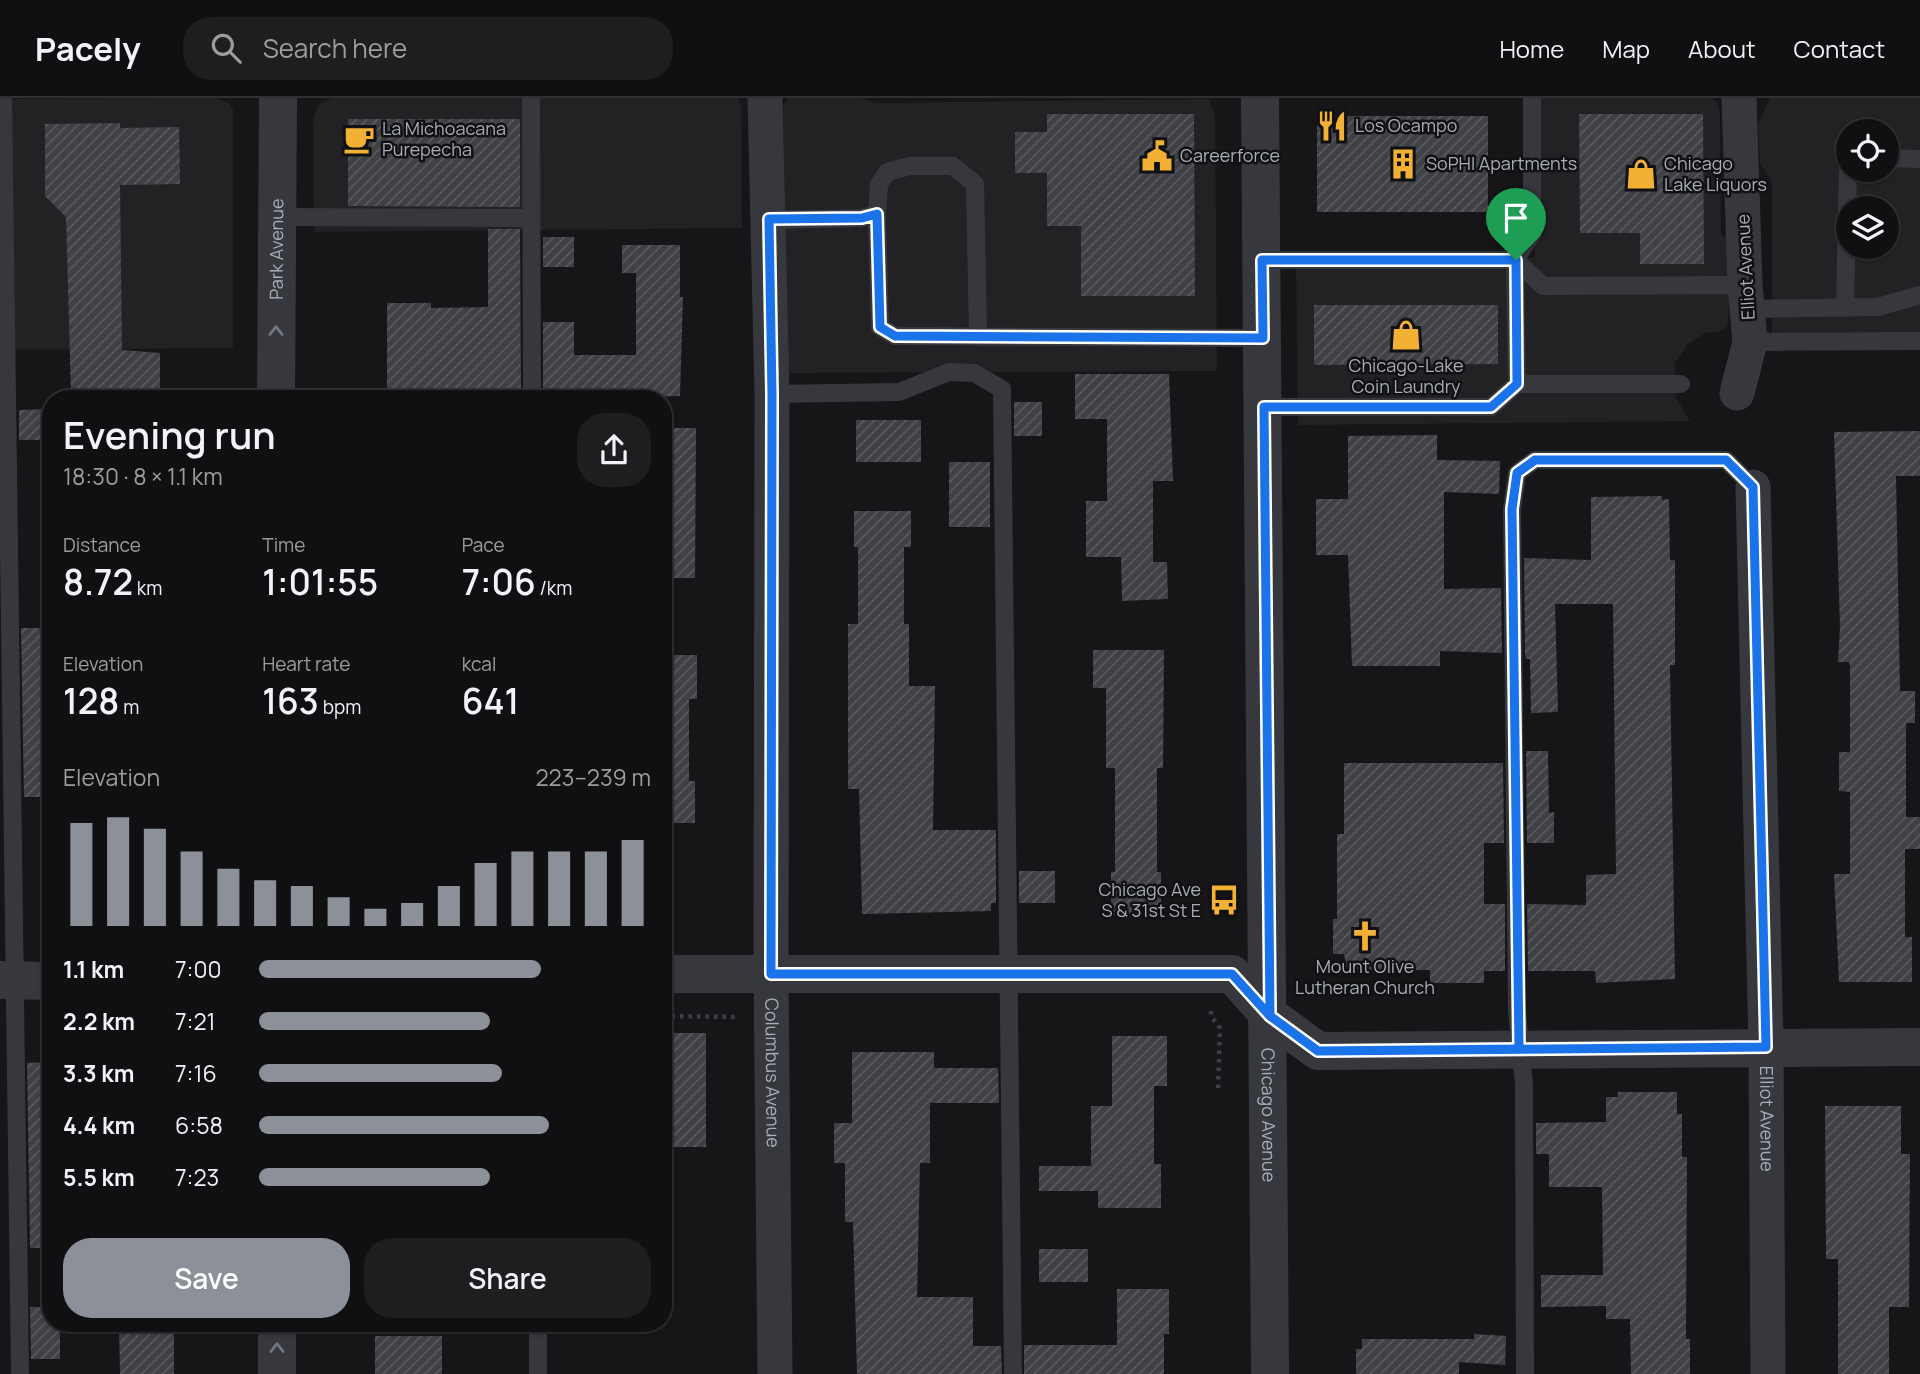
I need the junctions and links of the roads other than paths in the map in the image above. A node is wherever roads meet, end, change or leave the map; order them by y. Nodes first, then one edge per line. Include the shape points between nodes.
1 (3, 98) edge
2 (278, 98) edge
3 (531, 98) edge
4 (765, 98) edge
5 (1260, 98) edge
6 (1532, 98) edge
7 (1739, 98) edge
8 (1899, 158) edge
9 (1920, 159) edge
10 (1848, 182) edge
11 (877, 214) junction
12 (277, 217) junction
13 (531, 218) junction
14 (769, 219) junction
15 (1262, 260) junction
16 (1516, 260) junction
17 (1920, 295) edge
18 (1845, 307) junction
19 (1747, 312) junction
20 (978, 337) junction
21 (1263, 338) junction
22 (1920, 341) edge
23 (1517, 384) junction
24 (1681, 384) dead end
25 (276, 390) edge
26 (532, 390) edge
27 (1737, 393) dead end
28 (772, 394) junction
29 (1264, 407) junction
30 (1753, 487) joint
31 (672, 974) edge
32 (771, 974) junction
33 (1009, 974) junction
34 (7, 981) edge
35 (42, 981) edge
36 (1270, 1016) junction
37 (1766, 1047) junction
38 (1920, 1047) edge
39 (1519, 1049) junction
40 (277, 1332) edge
41 (538, 1332) edge
42 (20, 1374) edge
43 (277, 1374) edge
44 (538, 1374) edge
45 (775, 1374) edge
46 (1013, 1374) edge
47 (1270, 1374) edge
48 (1525, 1374) edge
49 (1768, 1374) edge

1 - 34 lane
2 - 12 street, Park Avenue
3 - 13 lane
4 - 14 street, Columbus Avenue
5 - 15 street, Chicago Avenue
6 - 16 lane via 1532,234
7 - 19 street, Elliot Avenue
8 - 9 lane
10 - 18 lane
11 - 14 lane
11 - 20 lane via 880,327 895,336
11 - 20 lane via 879,185 887,172 911,166 953,166 975,184
12 - 13 lane
25 -> 12 street, Park Avenue
13 - 26 lane
14 - 28 street, Columbus Avenue
15 - 16 lane
15 - 21 street, Chicago Avenue
16 - 19 lane via 1544,286
16 - 23 lane
17 - 18 lane via 1878,307
18 - 19 lane
19 - 22 lane
19 - 27 street, Elliot Avenue
20 - 21 lane
21 - 29 street, Chicago Avenue
23 - 24 lane
23 - 29 lane via 1491,407
28 - 32 street, Columbus Avenue
28 - 33 lane via 899,392 949,372 974,373 1002,389
29 - 36 street, Chicago Avenue
30 - 37 street, Elliot Avenue
30 - 39 lane via 1726,460 1535,460 1517,473 1512,523
31 - 32 street
32 - 33 street
32 - 45 street, Columbus Avenue
33 - 36 street via 1232,974
33 - 46 lane
34 - 35 street
34 - 42 lane via 17,1014
36 - 39 street via 1318,1051
36 - 47 street, Chicago Avenue
37 - 38 street
37 - 39 street
37 - 49 street, Elliot Avenue
39 - 48 lane via 1524,1084
43 -> 40 street
41 - 44 lane

